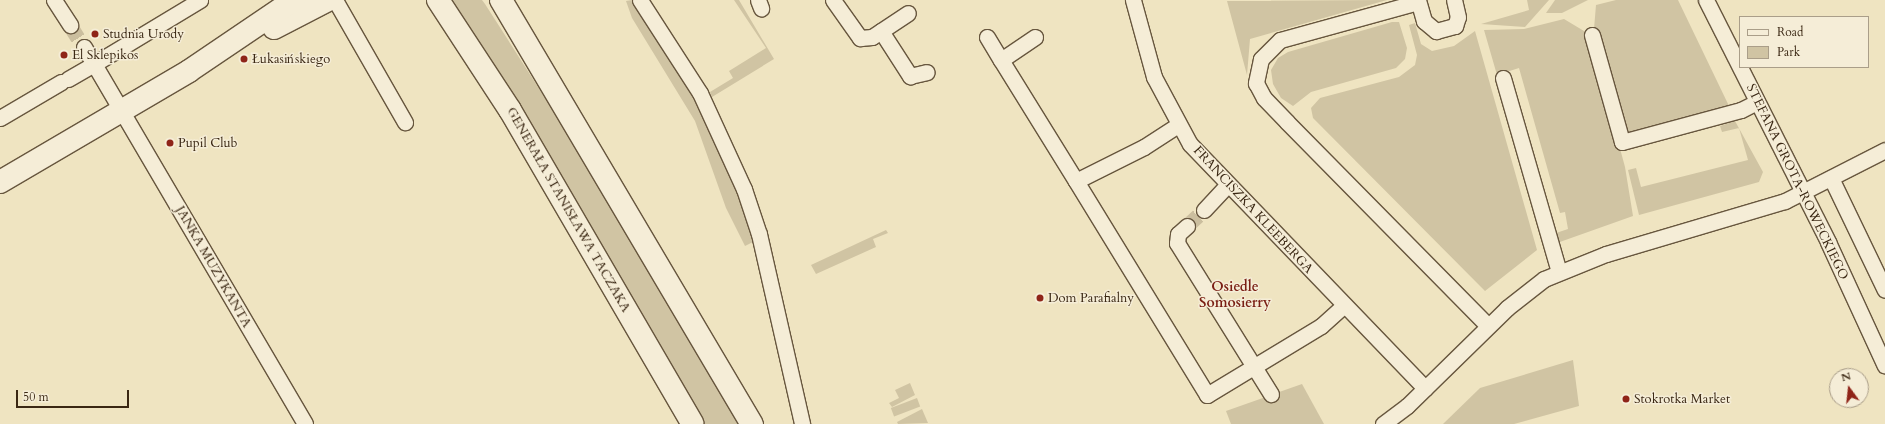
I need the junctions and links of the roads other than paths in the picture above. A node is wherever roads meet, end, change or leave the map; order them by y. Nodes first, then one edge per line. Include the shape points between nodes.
1 (54, 0) edge
2 (200, 0) edge
3 (294, 0) edge
4 (328, 0) edge
5 (335, 0) edge
6 (438, 0) edge
7 (501, 0) edge
8 (640, 0) edge
9 (833, 0) edge
10 (1133, 0) edge
11 (1454, 0) edge
12 (1706, 0) edge
13 (1418, 1) edge
14 (908, 13) dead end
15 (70, 25) tunnel mouth
16 (881, 31) junction
17 (1592, 35) dead end
18 (987, 37) dead end
19 (1035, 38) dead end
20 (84, 47) tunnel mouth
21 (1001, 60) junction
22 (94, 64) junction
23 (1739, 66) edge
24 (1740, 68) edge
25 (189, 71) junction
26 (927, 72) dead end
27 (1503, 78) dead end
28 (1757, 102) junction
29 (122, 110) junction
30 (0, 118) edge
31 (405, 122) dead end
32 (1178, 125) junction
33 (1885, 150) edge
34 (1831, 178) junction
35 (1076, 181) junction
36 (0, 182) edge
37 (1226, 186) junction
38 (1803, 193) junction
39 (1204, 210) tunnel mouth
40 (1187, 226) tunnel mouth
41 (1559, 272) junction
42 (1885, 290) edge
43 (1344, 305) junction
44 (1488, 326) junction
45 (1254, 366) junction
46 (1885, 366) edge
47 (1425, 388) junction
48 (1271, 394) dead end
49 (305, 424) edge
50 (693, 424) edge
51 (752, 424) edge
52 (802, 424) edge
53 (1383, 424) edge

1 - 15 street
2 - 22 street
3 - 25 main road
4 - 25 main road
5 - 31 street
6 - 50 main road, GENERAŁA STANISŁAWA TACZAKA via 506,104
7 - 51 main road
8 - 52 street via 700,93 744,189 761,241
9 - 16 street via 856,36 866,39
10 - 32 street, FRANCISZKA KLEEBERGA via 1154,77
11 - 13 street via 1458,22 1443,31 1427,26
12 - 23 street, STEFANA GROTA-ROWECKIEGO
13 - 44 street via 1280,40 1261,59 1256,83 1264,98
14 - 16 street
16 - 26 street via 910,76
17 - 28 street via 1622,142 1741,110
18 - 21 street
19 - 21 street
20 - 22 street, JANKA MUZYKANTA
21 - 35 street
22 - 29 street, JANKA MUZYKANTA
22 - 30 street
24 - 28 street, STEFANA GROTA-ROWECKIEGO
25 - 29 main road
27 - 41 street
28 - 38 street, STEFANA GROTA-ROWECKIEGO
29 - 36 main road
29 - 49 street, JANKA MUZYKANTA
32 - 35 street via 1144,147
32 - 37 street, FRANCISZKA KLEEBERGA
33 - 34 street
34 - 38 street
34 - 42 street
35 - 45 street via 1207,395
37 - 39 street
37 - 43 street, FRANCISZKA KLEEBERGA
38 - 41 street
38 - 46 street, STEFANA GROTA-ROWECKIEGO
40 - 45 street via 1178,234 1178,243
41 - 44 street via 1533,286
43 - 45 street via 1321,326
43 - 47 street, FRANCISZKA KLEEBERGA
44 - 47 street
45 - 48 street
47 - 53 street

